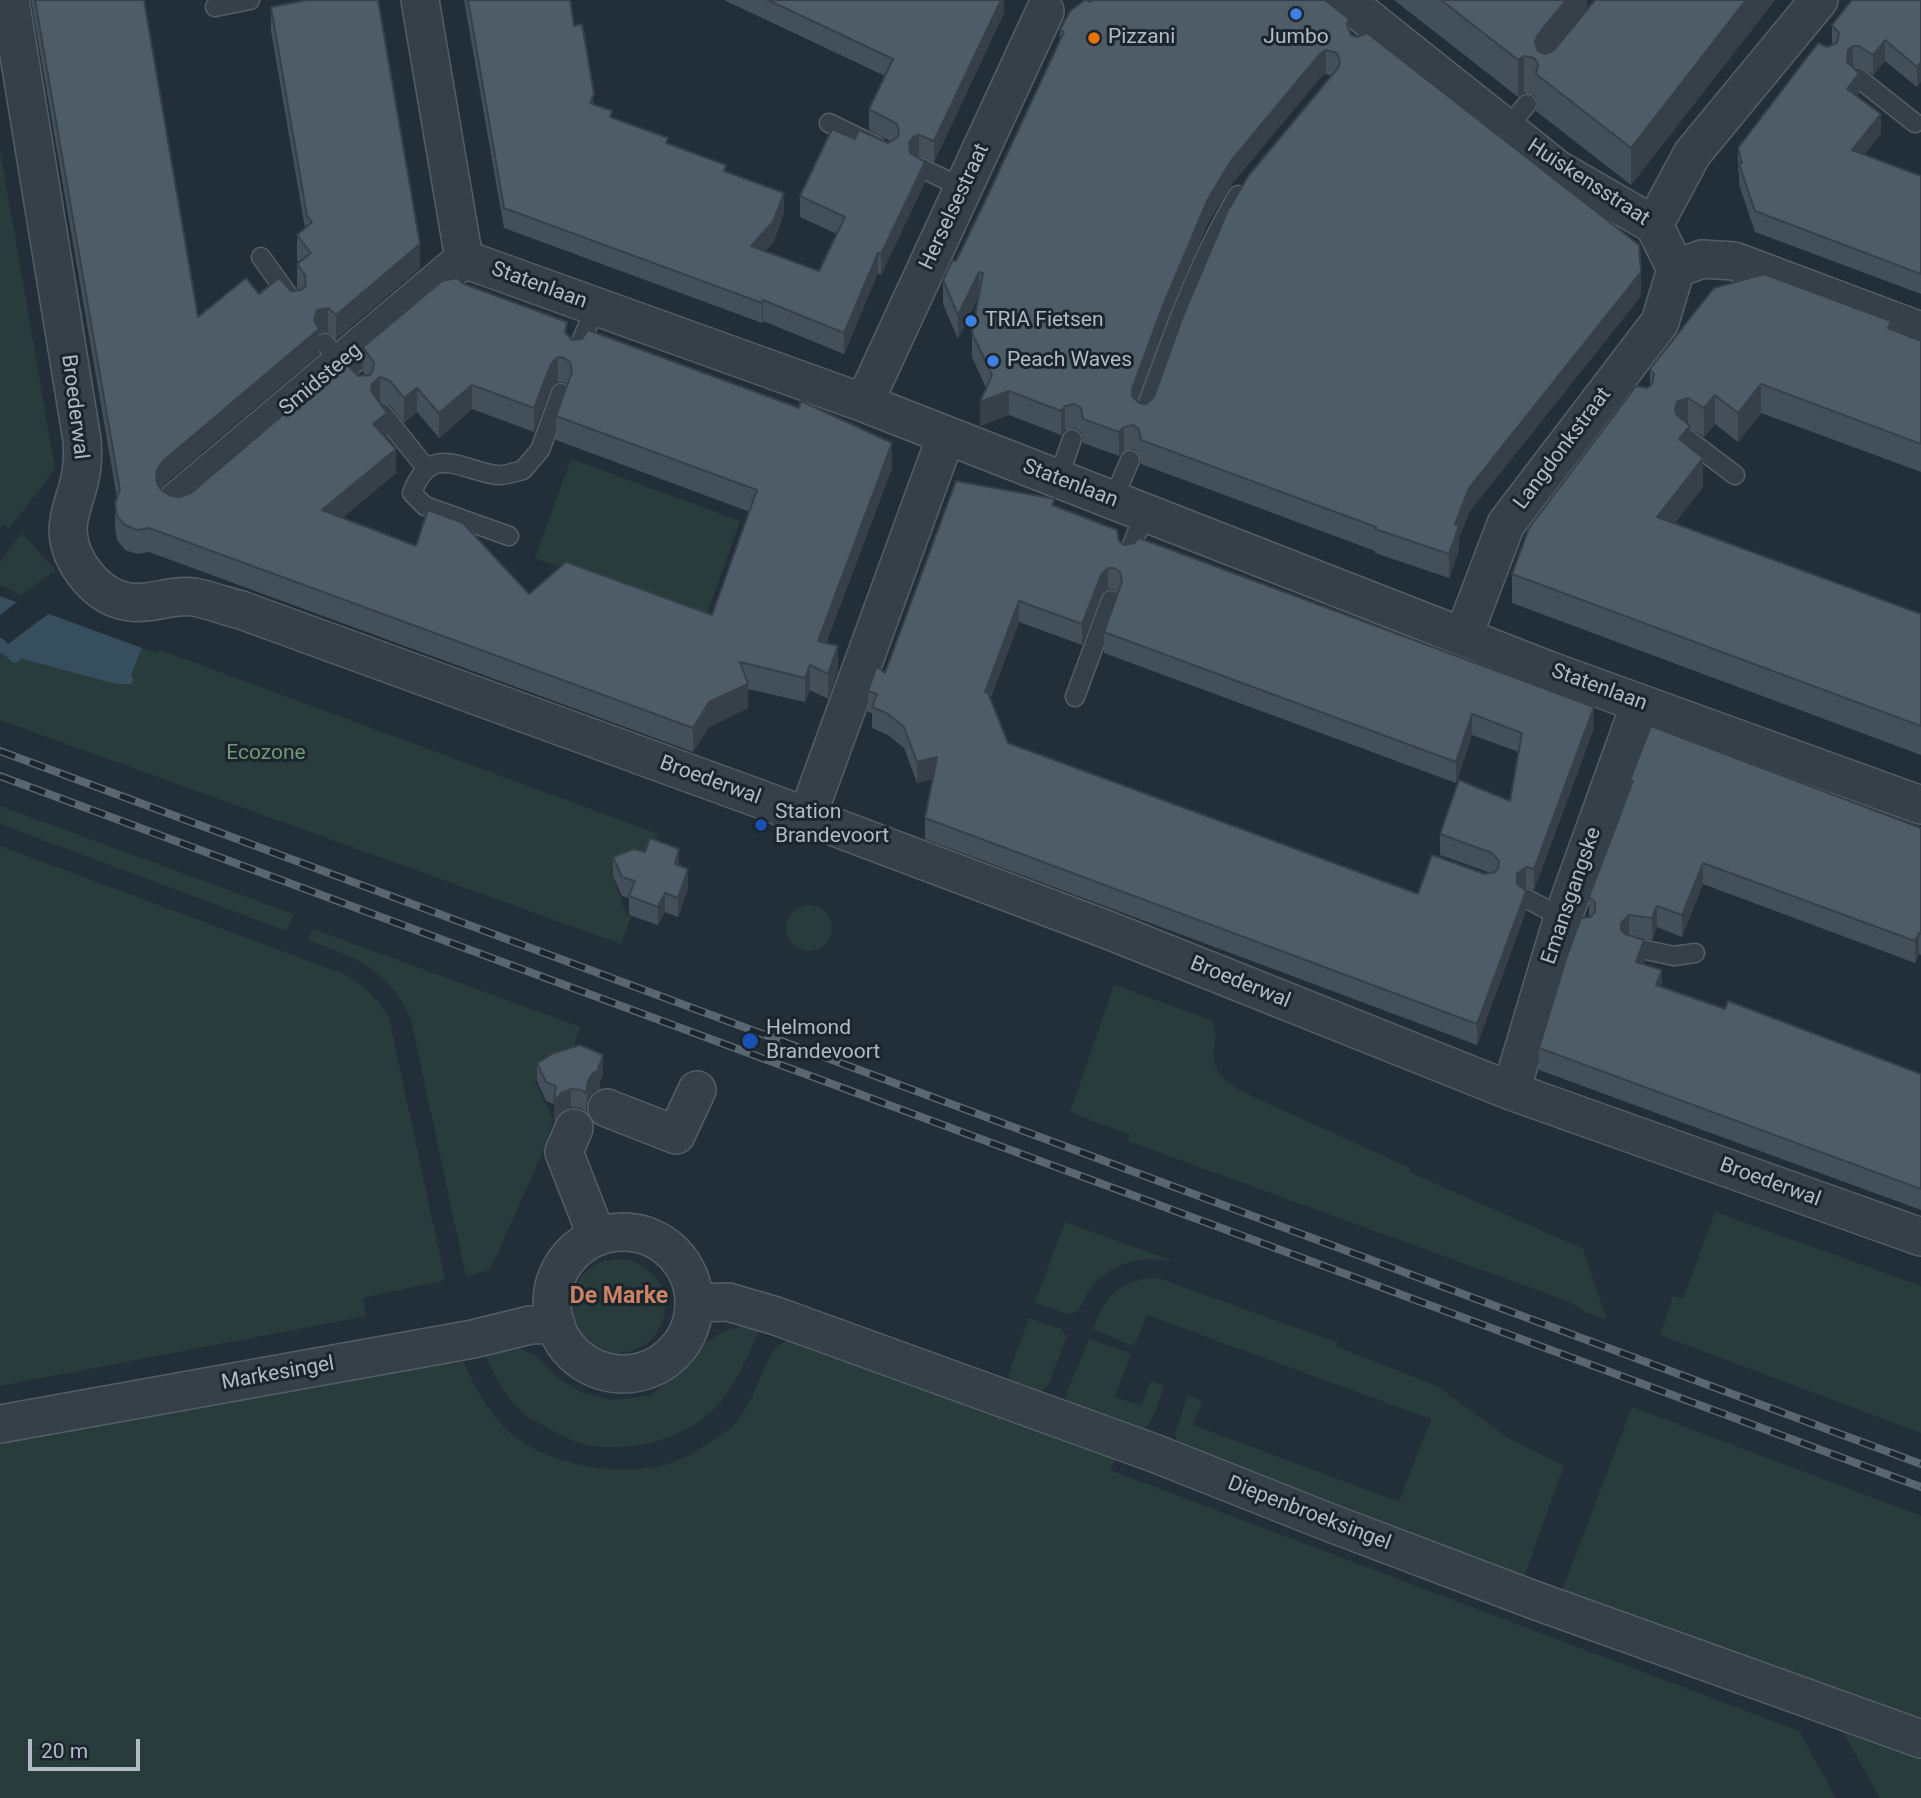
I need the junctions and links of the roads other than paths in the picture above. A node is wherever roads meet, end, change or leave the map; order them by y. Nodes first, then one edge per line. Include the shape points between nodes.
1 (10, 0) edge
2 (250, 0) edge
3 (420, 0) edge
4 (1345, 0) edge
5 (1819, 0) edge
6 (1044, 4) edge
7 (215, 7) dead end
8 (1857, 77) edge
9 (829, 123) dead end
10 (1915, 123) dead end
11 (888, 152) edge
12 (919, 167) edge
13 (1249, 181) edge
14 (963, 188) junction
15 (1654, 225) junction
16 (261, 257) dead end
17 (464, 259) junction
18 (1676, 269) junction
19 (295, 305) edge
20 (596, 306) junction
21 (1921, 331) edge
22 (576, 354) edge
23 (561, 393) edge
24 (864, 403) junction
25 (382, 413) edge
26 (1143, 417) edge
27 (946, 436) junction
28 (1686, 438) edge
29 (1072, 439) dead end
30 (1130, 460) dead end
31 (427, 469) junction
32 (1735, 475) dead end
33 (1058, 479) junction
34 (177, 500) edge
35 (1129, 507) junction
36 (509, 536) dead end
37 (1128, 555) edge
38 (1111, 600) dead end
39 (1463, 637) junction
40 (1075, 697) dead end
41 (1640, 704) junction
42 (1921, 805) edge
43 (807, 817) junction
44 (1527, 900) edge
45 (1574, 923) junction
46 (1632, 947) edge
47 (1695, 953) dead end
48 (697, 1090) dead end
49 (1511, 1091) junction
50 (607, 1108) dead end
51 (573, 1128) dead end
52 (597, 1237) junction
53 (1921, 1237) edge
54 (695, 1303) junction
55 (556, 1324) junction
56 (0, 1424) edge
57 (1921, 1740) edge

1 - 43 street, Broederwal via 82,440 81,475 68,531 83,572 103,592 131,602 195,597 240,610
2 - 7 lane
3 - 17 street, Statenlaan
4 - 15 street, Huiskensstraat via 1371,33 1517,116 1557,169
5 - 15 street via 1804,36 1692,154
6 - 14 street, Herselsestraat
8 - 10 lane
9 - 11 lane
12 - 14 lane
13 - 26 lane via 1218,229
14 - 24 street, Herselsestraat
15 - 18 street, Huiskensstraat
16 - 19 lane
17 - 20 street, Statenlaan
17 - 34 street, Smidsteeg
18 - 21 street via 1702,259 1734,261
18 - 39 street, Langdonkstraat via 1660,322 1618,387 1506,524
20 - 22 lane
20 - 24 street, Statenlaan
23 - 31 lane via 540,450 523,470 498,475 435,463
24 - 27 street, Statenlaan
25 - 31 lane
27 - 33 street, Statenlaan
27 - 43 street
28 - 32 lane
29 - 33 lane
30 - 35 lane
31 - 36 lane via 419,474 412,493 425,506
33 - 35 street, Statenlaan
35 - 37 lane
35 - 39 street, Statenlaan
38 - 40 lane
39 - 41 street, Statenlaan
41 - 42 street, Statenlaan
41 - 45 street, Emansgangske
43 - 49 street, Broederwal via 1108,930
44 - 45 lane
45 - 49 street, Emansgangske
46 - 47 lane via 1674,956
48 - 50 street via 676,1135
49 - 53 street, Broederwal
51 - 52 street via 564,1152
52 - 54 street via 635,1233 668,1248 682,1262
52 - 55 street via 570,1256 558,1274 552,1295
54 - 55 street via 691,1326 680,1347 663,1363 641,1373 594,1369 562,1341
54 - 57 street, Diepenbroeksingel via 728,1302 776,1316
55 - 56 street, Markesingel via 530,1325

